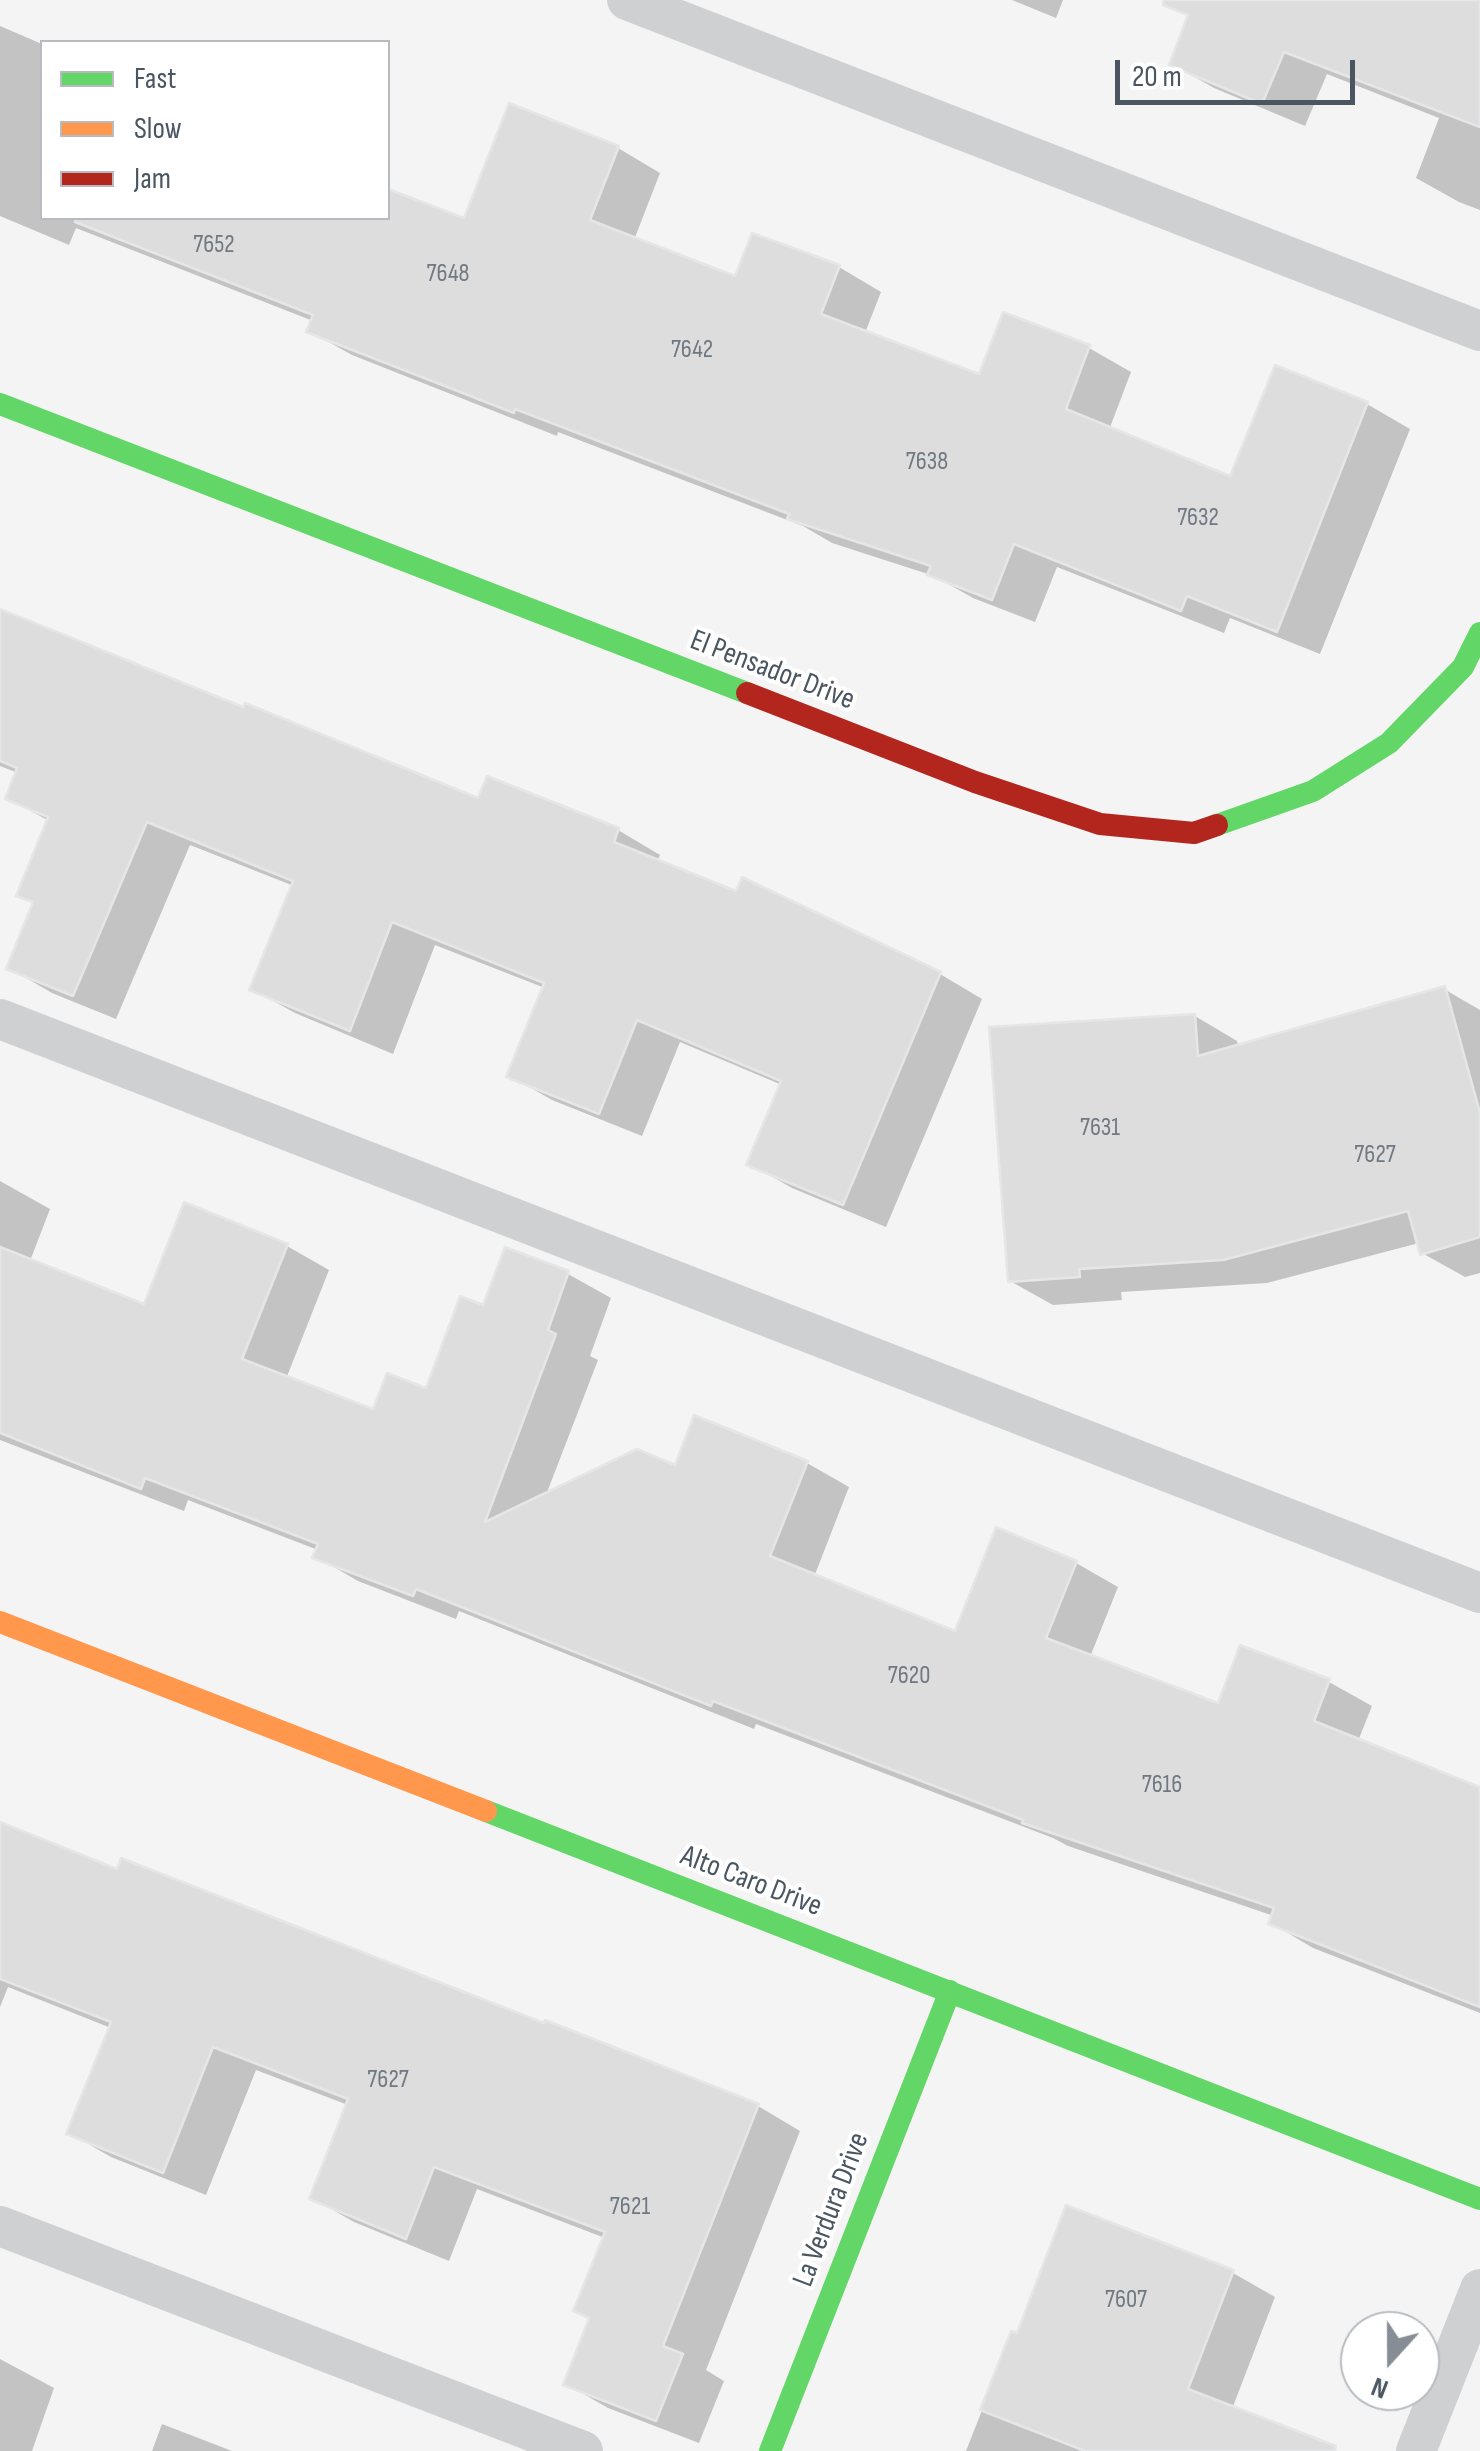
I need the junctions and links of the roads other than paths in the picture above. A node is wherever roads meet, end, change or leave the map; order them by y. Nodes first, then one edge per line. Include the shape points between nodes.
1 (627, 0) edge
2 (1480, 331) edge
3 (0, 404) edge
4 (1480, 633) edge
5 (0, 1019) edge
6 (1480, 1593) edge
7 (0, 1622) edge
8 (950, 1991) junction
9 (1480, 2199) edge
10 (0, 2226) edge
11 (1480, 2290) edge
12 (583, 2451) edge
13 (770, 2451) edge
14 (1416, 2451) edge

1 - 2 lane
3 - 4 street, El Pensador Drive via 1100,824 1194,833 1313,792 1390,744 1463,667
5 - 6 lane
7 - 8 street, Alto Caro Drive
8 - 9 street, Alto Caro Drive
8 - 13 street, La Verdura Drive
10 - 12 lane
11 - 14 lane

